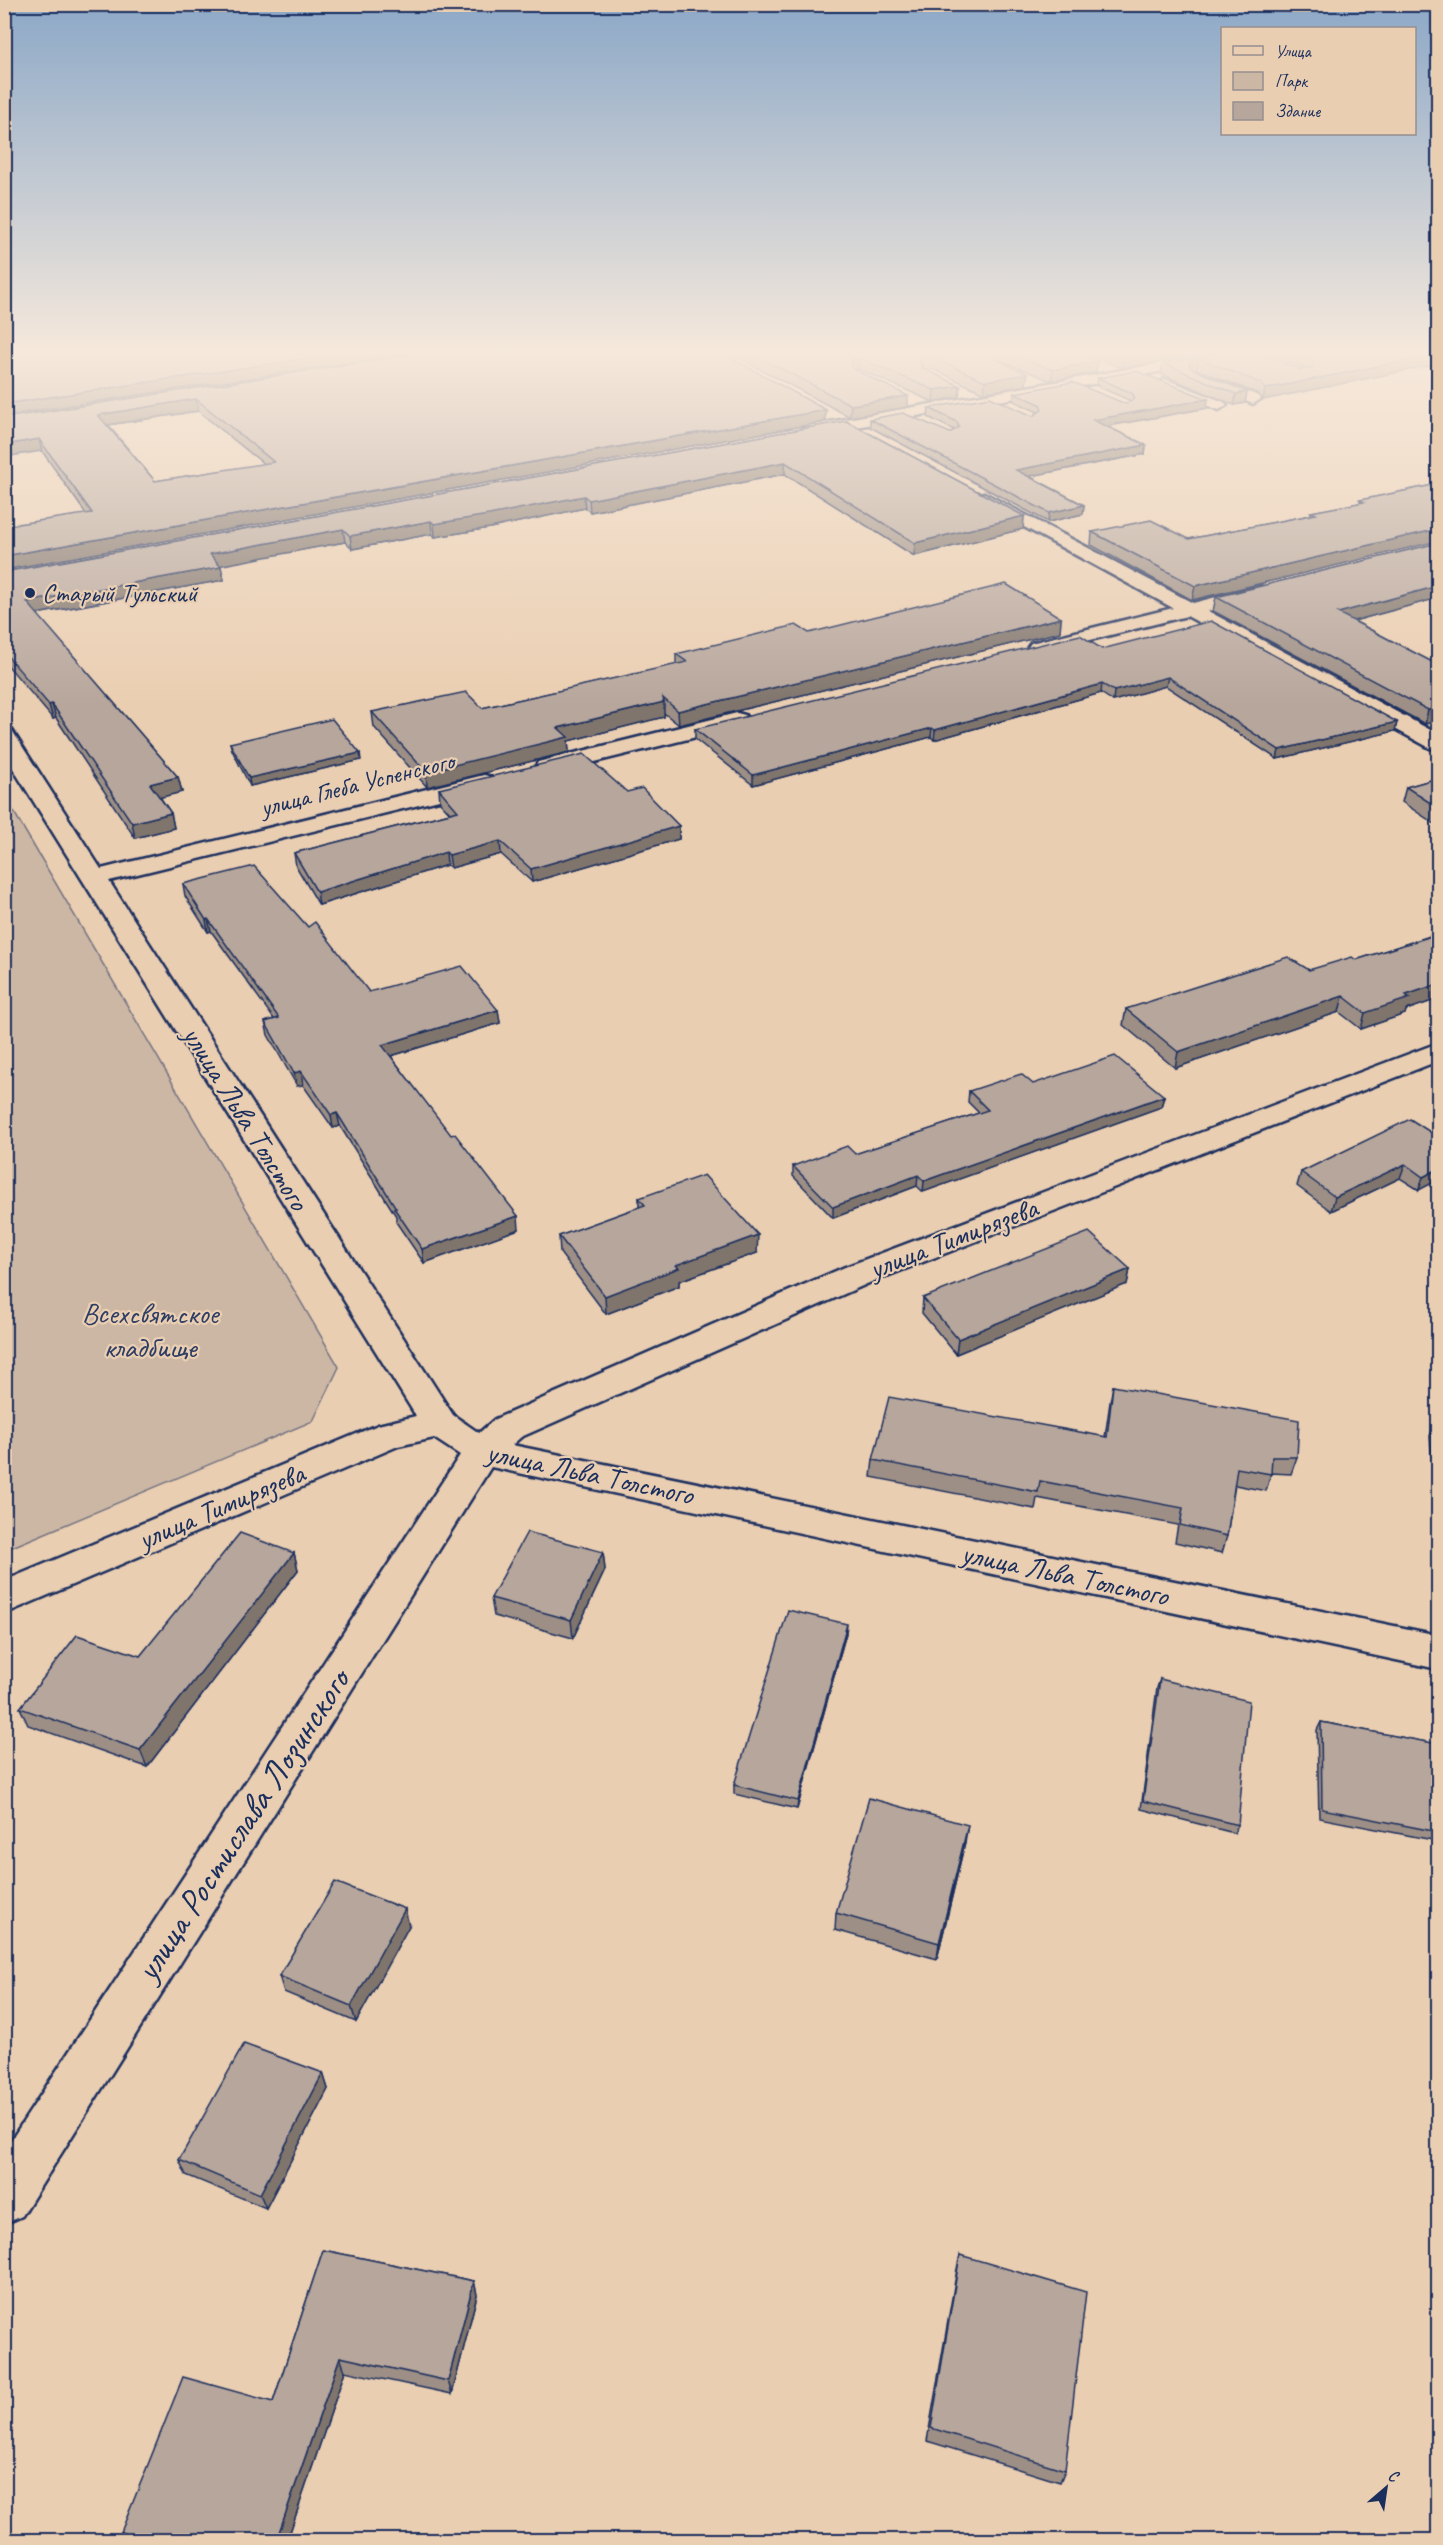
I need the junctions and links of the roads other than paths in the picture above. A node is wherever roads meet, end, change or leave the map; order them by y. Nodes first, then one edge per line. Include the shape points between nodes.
1 (968, 490) edge
2 (1280, 587) edge
3 (1189, 610) junction
4 (1015, 652) edge
5 (759, 715) edge
6 (4, 735) edge
7 (1438, 743) edge
8 (526, 772) edge
9 (503, 777) edge
10 (93, 878) junction
11 (1438, 1051) edge
12 (440, 1424) junction
13 (481, 1452) junction
14 (4, 1598) edge
15 (1438, 1652) edge
16 (4, 2198) edge

1 - 3 street
2 - 3 street
3 - 4 street
3 - 7 street
5 - 8 street
6 - 10 street, улица Льва Толстого
9 - 10 street, улица Глеба Успенского
10 - 12 street, улица Льва Толстого
11 - 13 street, улица Тимирязева via 857,1275 508,1428
12 - 13 street, улица Льва Толстого
12 - 14 street, улица Тимирязева via 392,1434
13 - 15 street, улица Льва Толстого
13 - 16 street, улица Ростислава Лозинского

